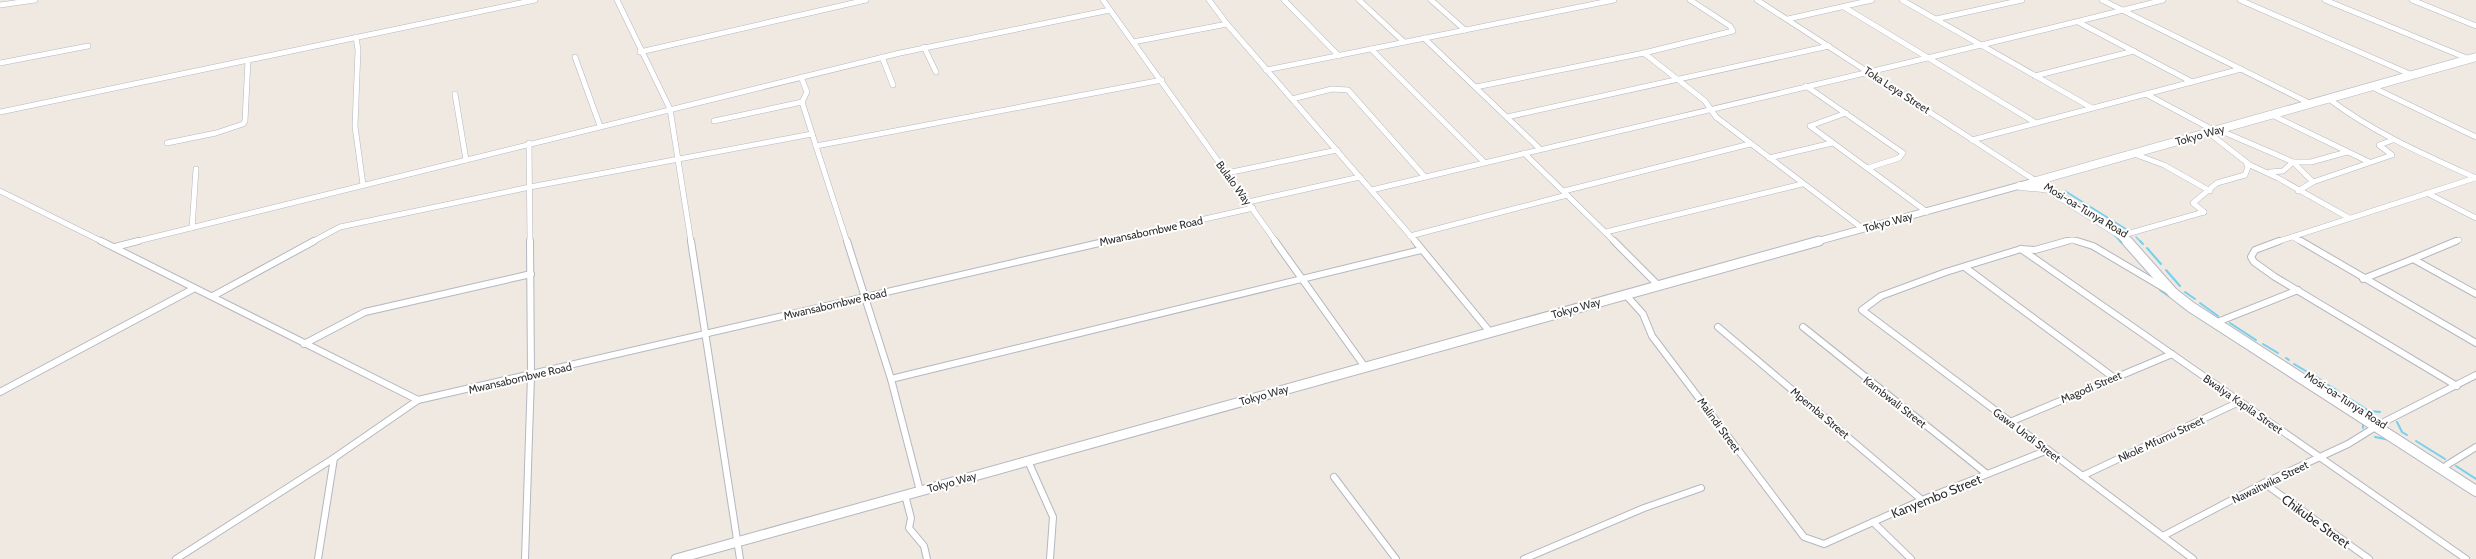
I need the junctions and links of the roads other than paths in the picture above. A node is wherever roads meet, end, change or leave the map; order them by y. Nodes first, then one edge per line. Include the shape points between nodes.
1 (35, 0) edge
2 (535, 0) edge
3 (617, 0) edge
4 (866, 0) edge
5 (1103, 0) edge
6 (1209, 0) edge
7 (1284, 0) edge
8 (1359, 0) edge
9 (1431, 0) edge
10 (1614, 0) edge
11 (1690, 0) edge
12 (1757, 0) edge
13 (1872, 0) edge
14 (1902, 0) edge
15 (2022, 0) edge
16 (2102, 0) edge
17 (2163, 0) edge
18 (2240, 0) edge
19 (2325, 0) edge
20 (2412, 0) edge
21 (8, 2) edge
22 (0, 5) edge
23 (1844, 7) junction
24 (1110, 10) junction
25 (2123, 10) junction
26 (1788, 19) junction
27 (1936, 19) junction
28 (2078, 22) junction
29 (1227, 24) junction
30 (2476, 26) edge
31 (1465, 30) junction
32 (356, 37) junction
33 (1424, 38) junction
34 (1133, 42) junction
35 (1404, 42) junction
36 (88, 46) dead end
37 (1829, 46) junction
38 (1982, 46) junction
39 (924, 47) junction
40 (1371, 49) junction
41 (2134, 51) junction
42 (640, 52) junction
43 (1644, 53) junction
44 (1339, 56) junction
45 (575, 57) dead end
46 (882, 57) junction
47 (1927, 57) junction
48 (2472, 58) edge
49 (248, 60) junction
50 (0, 63) edge
51 (2241, 69) junction
52 (1266, 70) junction
53 (936, 72) dead end
54 (1869, 72) junction
55 (2412, 75) junction
56 (2035, 76) junction
57 (801, 77) junction
58 (1678, 79) junction
59 (1162, 80) junction
60 (2192, 82) junction
61 (893, 85) dead end
62 (1806, 86) junction
63 (1476, 87) junction
64 (2372, 87) junction
65 (455, 94) dead end
66 (2146, 94) junction
67 (1292, 99) junction
68 (2329, 99) junction
69 (802, 102) junction
70 (2311, 104) junction
71 (1710, 108) junction
72 (2092, 108) junction
73 (670, 109) junction
74 (0, 112) edge
75 (1846, 114) junction
76 (2272, 115) junction
77 (1507, 117) junction
78 (714, 121) dead end
79 (2036, 123) junction
80 (600, 126) junction
81 (2476, 130) edge
82 (2214, 131) junction
83 (2468, 133) junction
84 (812, 134) junction
85 (2476, 137) edge
86 (1972, 140) junction
87 (2393, 140) junction
88 (1832, 142) junction
89 (529, 143) junction
90 (167, 144) dead end
91 (1750, 144) junction
92 (816, 146) junction
93 (1540, 149) junction
94 (1337, 150) junction
95 (2347, 152) junction
96 (1524, 153) junction
97 (2134, 154) junction
98 (1769, 158) junction
99 (678, 159) junction
100 (466, 160) junction
101 (1484, 162) junction
102 (2246, 162) junction
103 (2293, 162) junction
104 (2369, 162) junction
105 (1868, 168) junction
106 (196, 169) dead end
107 (2259, 169) junction
108 (1227, 173) junction
109 (2051, 176) junction
110 (1360, 177) junction
111 (1426, 177) junction
112 (2476, 178) edge
113 (2036, 181) junction
114 (2313, 182) junction
115 (1802, 184) junction
116 (363, 185) junction
117 (2020, 186) junction
118 (530, 187) junction
119 (1372, 190) junction
120 (0, 191) edge
121 (2050, 191) junction
122 (2210, 191) junction
123 (2298, 191) junction
124 (1565, 193) junction
125 (2061, 193) junction
126 (2427, 193) junction
127 (1248, 202) junction
128 (1253, 208) junction
129 (1927, 212) junction
130 (2348, 218) junction
131 (2476, 218) edge
132 (192, 228) junction
133 (1862, 228) junction
134 (1606, 232) junction
135 (2127, 234) junction
136 (1410, 236) junction
137 (2293, 237) junction
138 (2459, 240) dead end
139 (115, 247) junction
140 (2021, 249) junction
141 (1421, 250) junction
142 (2413, 259) junction
143 (1966, 268) junction
144 (531, 274) junction
145 (2363, 279) junction
146 (1304, 280) junction
147 (1658, 285) junction
148 (193, 289) junction
149 (2298, 290) junction
150 (1625, 294) junction
151 (2178, 294) junction
152 (2476, 294) edge
153 (213, 296) junction
154 (865, 297) junction
155 (2220, 320) junction
156 (1718, 327) dead end
157 (1804, 327) dead end
158 (1490, 332) junction
159 (705, 334) junction
160 (2476, 343) edge
161 (304, 344) junction
162 (2172, 354) junction
163 (1365, 367) junction
164 (2476, 375) edge
165 (531, 376) junction
166 (2113, 377) junction
167 (891, 379) junction
168 (2457, 386) junction
169 (0, 392) edge
170 (418, 400) junction
171 (2239, 402) junction
172 (2010, 422) junction
173 (2380, 425) junction
174 (2476, 447) edge
175 (2048, 450) junction
176 (2321, 457) junction
177 (334, 458) junction
178 (1028, 461) junction
179 (2447, 465) junction
180 (1987, 474) junction
181 (2082, 476) junction
182 (1334, 477) dead end
183 (2264, 484) junction
184 (2476, 484) edge
185 (1701, 488) dead end
186 (920, 491) junction
187 (2476, 491) edge
188 (905, 495) junction
189 (1922, 500) junction
190 (1873, 522) junction
191 (2163, 536) junction
192 (738, 541) junction
193 (1824, 544) joint
194 (176, 559) edge
195 (318, 559) edge
196 (525, 559) edge
197 (676, 559) edge
198 (740, 559) edge
199 (927, 559) edge
200 (1050, 559) edge
201 (1396, 559) edge
202 (1524, 559) edge
203 (1911, 559) edge
204 (2193, 559) edge
205 (2369, 559) edge
206 (2466, 559) edge

1 - 21 street
2 - 32 street
3 - 42 street
4 - 42 street
5 - 24 street, Bulalo Way
6 - 29 street
7 - 44 street
8 - 35 street
9 - 31 street
10 - 31 street
11 - 43 street via 1730,26 1733,31
12 - 26 street, Toka Leya Street
13 - 23 street
14 - 27 street
15 - 27 street
16 - 25 street
17 - 25 street
18 - 55 street
19 - 48 street
20 - 30 street
21 - 22 street
23 - 26 street
23 - 47 street
24 - 34 street, Bulalo Way
24 - 39 street
25 - 28 street
25 - 51 street
26 - 37 street, Toka Leya Street
27 - 38 street
28 - 38 street
28 - 41 street
29 - 34 street
29 - 52 street
31 - 33 street
32 - 49 street
32 - 116 street via 359,46 355,124 358,164
33 - 35 street
33 - 63 street
34 - 59 street, Bulalo Way
35 - 40 street
36 - 50 street
37 - 54 street, Toka Leya Street
37 - 58 street
38 - 47 street
38 - 56 street
39 - 46 street
39 - 53 street
40 - 44 street
40 - 101 street
41 - 56 street
41 - 60 street
42 - 73 street
43 - 58 street
43 - 63 street
44 - 52 street
45 - 80 street
46 - 57 street
46 - 61 street
47 - 54 street
47 - 79 street
48 - 55 main road, Tokyo Way
49 - 74 street
49 - 90 street via 245,121 216,133
51 - 60 street
51 - 70 street
52 - 67 street
54 - 62 street
54 - 86 street, Toka Leya Street
55 - 64 main road, Tokyo Way
56 - 72 street
57 - 69 street via 807,92
57 - 73 street
58 - 71 street
58 - 77 street
59 - 92 street
59 - 108 street, Bulalo Way
60 - 66 street
62 - 71 street
62 - 75 street
63 - 77 street
64 - 68 main road, Tokyo Way
64 - 83 street
65 - 100 street
66 - 72 street
66 - 82 street
67 - 94 street
67 - 111 street via 1332,89 1348,90
68 - 70 main road, Tokyo Way
68 - 87 street via 2351,116
69 - 78 street
69 - 84 street
70 - 76 main road, Tokyo Way
71 - 91 street via 1716,117
71 - 93 street
72 - 79 street
73 - 80 street
73 - 99 street
75 - 88 street via 1810,126
75 - 105 street via 1903,153 1899,158
76 - 82 main road, Tokyo Way
76 - 95 street
77 - 93 street
79 - 86 street
80 - 89 street
81 - 83 street
82 - 97 main road, Tokyo Way
82 - 102 street
82 - 103 street
83 - 85 street
84 - 92 street
84 - 99 street
86 - 113 street, Toka Leya Street
87 - 104 street via 2379,145 2394,154
87 - 112 street
88 - 98 street
88 - 105 street
89 - 100 street
89 - 118 street
91 - 98 street
91 - 124 street
92 - 154 street
93 - 96 street
94 - 108 street
94 - 110 street
95 - 103 street via 2311,162
95 - 104 street
96 - 101 street
96 - 124 street
97 - 109 main road, Tokyo Way
97 - 122 street via 2164,165
98 - 115 street
99 - 118 street
99 - 159 street
100 - 116 street
101 - 111 street
102 - 107 street
102 - 122 street via 2248,167 2245,175 2217,183
103 - 107 street via 2277,173
103 - 114 street
104 - 114 street
105 - 129 street
106 - 132 street
107 - 123 street
108 - 127 street, Bulalo Way
109 - 113 main road, Tokyo Way
109 - 125 main road via 2051,184
110 - 119 street
110 - 127 street
111 - 119 street
112 - 126 street
113 - 117 street, Tokyo Way
113 - 121 main road, Mosi-oa-Tunya Road
113 - 125 main road, Mosi-oa-Tunya Road
114 - 123 street
115 - 133 street
115 - 134 street
116 - 132 street
117 - 121 main road
117 - 129 street, Tokyo Way
118 - 144 street
118 - 153 street via 340,227
119 - 136 street
120 - 139 street
121 - 151 main road, Mosi-oa-Tunya Road via 2121,236
122 - 135 street via 2193,202 2204,212
123 - 130 street
124 - 134 street
124 - 136 street
125 - 135 main road, Mosi-oa-Tunya Road
126 - 130 street
126 - 131 street
127 - 128 street, Bulalo Way
128 - 146 street, Bulalo Way
128 - 154 street, Mwansabombwe Road
129 - 133 street, Tokyo Way
130 - 137 street
132 - 139 street
133 - 147 street, Tokyo Way
134 - 147 street
135 - 151 main road, Mosi-oa-Tunya Road
136 - 141 street
137 - 145 street
137 - 149 street via 2255,250 2251,258 2261,268
138 - 142 street
139 - 148 street
140 - 143 street
140 - 151 street via 2035,250 2072,240 2087,242
140 - 162 street, Bwalya Kapila Street
141 - 146 street
141 - 158 street
142 - 145 street
142 - 152 street
143 - 166 street
143 - 172 street, Gawa Undi Street via 1946,272 1881,296 1862,310
144 - 161 street via 365,312
144 - 165 street
145 - 160 street
146 - 163 street, Bulalo Way
146 - 167 street via 1278,283
147 - 150 street, Tokyo Way
148 - 153 street
148 - 169 street
149 - 155 street
149 - 168 street
150 - 158 street, Tokyo Way
150 - 193 street, Malindi Street via 1643,314 1652,336 1804,537
151 - 155 main road, Mosi-oa-Tunya Road
151 - 173 main road, Mosi-oa-Tunya Road via 2214,323
153 - 161 street
154 - 159 street, Mwansabombwe Road
154 - 167 street
155 - 173 main road, Mosi-oa-Tunya Road
156 - 189 street, Mpemba Street
157 - 180 street, Kambwali Street
158 - 163 street, Tokyo Way
159 - 165 street, Mwansabombwe Road
159 - 192 street
161 - 170 street
162 - 166 street, Magodi Street
162 - 171 street, Bwalya Kapila Street
163 - 178 street, Tokyo Way
164 - 168 street, Nawaitwika Street
165 - 170 street, Mwansabombwe Road
165 - 196 street
166 - 172 street, Magodi Street
167 - 186 street
168 - 173 street, Nawaitwika Street
170 - 177 street
171 - 176 street, Bwalya Kapila Street
171 - 181 street, Nkole Mfumu Street
172 - 175 street, Gawa Undi Street
173 - 176 street, Nawaitwika Street
173 - 179 main road, Mosi-oa-Tunya Road
173 - 187 main road, Mosi-oa-Tunya Road
174 - 179 street
175 - 180 street, Kanyembo Street
175 - 181 street, Gawa Undi Street
176 - 183 street, Nawaitwika Street
176 - 206 street, Bwalya Kapila Street
177 - 194 street
177 - 195 street
178 - 186 street, Tokyo Way
178 - 200 street via 1053,517
179 - 184 main road, Mosi-oa-Tunya Road
180 - 189 street, Kanyembo Street
181 - 191 street, Gawa Undi Street
182 - 201 street
183 - 191 street, Nawaitwika Street
183 - 205 street, Chikube Street
185 - 202 street via 1629,514
186 - 188 street, Tokyo Way
188 - 192 street, Tokyo Way
188 - 199 street via 911,518 909,528 924,546
189 - 190 street, Kanyembo Street
190 - 193 street, Kanyembo Street
190 - 203 street
191 - 204 street, Gawa Undi Street
192 - 197 street, Tokyo Way
192 - 198 street

